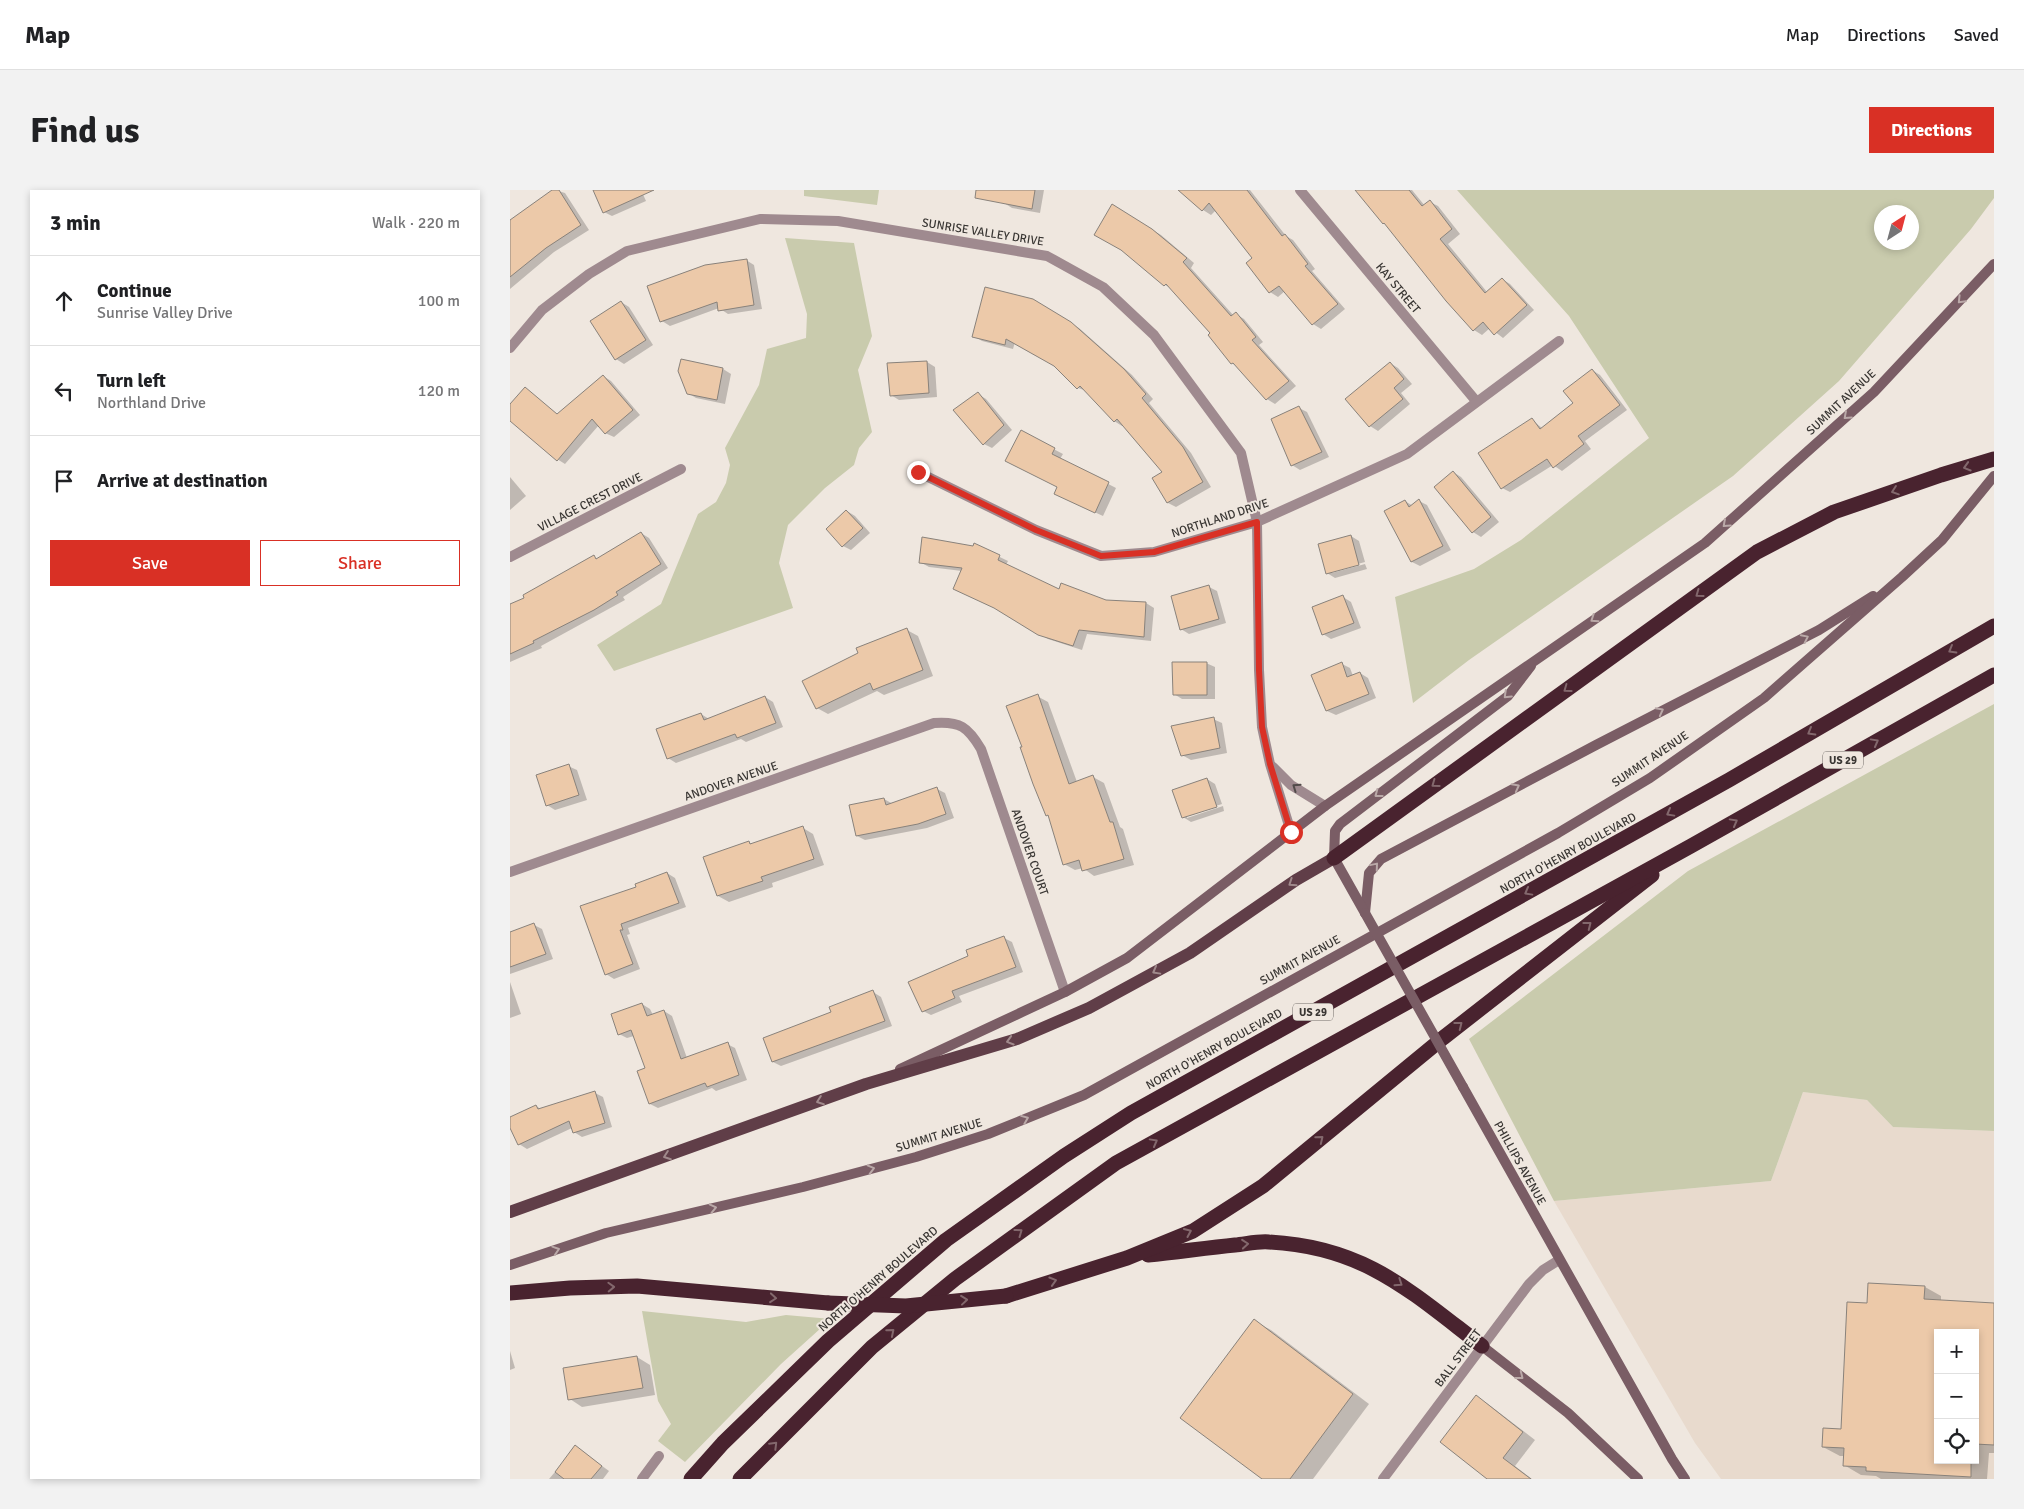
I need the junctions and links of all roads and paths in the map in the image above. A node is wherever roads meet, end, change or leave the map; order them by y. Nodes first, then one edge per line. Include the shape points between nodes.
1 (1300, 190) edge
2 (1994, 264) edge
3 (1559, 341) dead end
4 (510, 348) edge
5 (1476, 401) junction
6 (1994, 459) edge
7 (681, 469) dead end
8 (918, 472) dead end
9 (1994, 476) edge
10 (1257, 522) junction
11 (510, 557) edge
12 (1902, 577) junction
13 (1994, 626) edge
14 (1538, 658) junction
15 (1994, 675) edge
16 (962, 726) joint
17 (1270, 764) junction
18 (1325, 806) junction
19 (1291, 832) junction
20 (1691, 846) junction
21 (1334, 858) junction
22 (510, 872) edge
23 (1365, 913) junction
24 (1065, 992) junction
25 (866, 1084) junction
26 (510, 1212) edge
27 (1127, 1258) junction
28 (1559, 1260) junction
29 (510, 1265) edge
30 (510, 1293) edge
31 (1482, 1346) junction
32 (659, 1456) dead end
33 (642, 1479) edge
34 (691, 1479) edge
35 (740, 1479) edge
36 (1383, 1479) edge
37 (1638, 1479) edge
38 (1685, 1479) edge

1 - 5 street, KAY STREET
2 -> 14 main road, SUMMIT AVENUE via 1874,392 1705,543
3 - 5 street, NORTHLAND DRIVE
4 - 10 street, SUNRISE VALLEY DRIVE via 542,310 589,274 627,251 760,219 838,221 1047,256 1103,287 1154,335 1241,453
5 - 10 street, NORTHLAND DRIVE via 1407,454
6 -> 21 highway via 1834,512 1756,552
7 - 11 street, VILLAGE CREST DRIVE
8 - 10 street, NORTHLAND DRIVE via 1036,530 1101,556 1154,552
9 - 12 main road, SUMMIT AVENUE via 1942,540
10 - 17 street, SUNRISE VALLEY DRIVE via 1262,727
23 -> 12 main road via 1369,873 1380,859 1819,630
29 -> 12 main road, SUMMIT AVENUE via 606,1233 916,1157 988,1134 1084,1096 1558,833 1650,778 1764,698
13 -> 34 highway, NORTH O'HENRY BOULEVARD / US 29 via 1729,780 1131,1113 1064,1156 946,1240 828,1341 723,1443
14 - 18 main road, SUMMIT AVENUE
14 -> 21 main road via 1508,696 1340,824 1335,831
20 -> 15 highway, US 29
16 - 22 street, ANDOVER AVENUE via 934,723
16 - 24 street, ANDOVER COURT via 972,734 981,749
18 -> 17 street via 1292,785
17 - 19 street, SUNRISE VALLEY DRIVE
18 - 19 main road, SUMMIT AVENUE
19 - 24 main road, SUMMIT AVENUE via 1127,958
27 -> 20 highway via 1193,1231 1263,1186 1443,1038
35 -> 20 highway, US 29 via 872,1347 955,1279 1116,1163
21 - 23 main road, PHILLIPS AVENUE
21 -> 25 main road, SUMMIT AVENUE via 1296,880 1190,953 1089,1008 1017,1039
23 - 28 main road, PHILLIPS AVENUE, bridge
24 - 25 main road, SUMMIT AVENUE
25 -> 26 main road, SUMMIT AVENUE
30 -> 27 highway, bridge via 637,1286 828,1303 906,1306 1006,1296
27 -> 31 highway via 1267,1242 1313,1247 1347,1256 1376,1269
28 - 31 street, BALL STREET via 1542,1270 1529,1284
28 - 38 main road, PHILLIPS AVENUE
31 - 36 street, BALL STREET
31 -> 37 main road via 1568,1413
32 - 33 street

